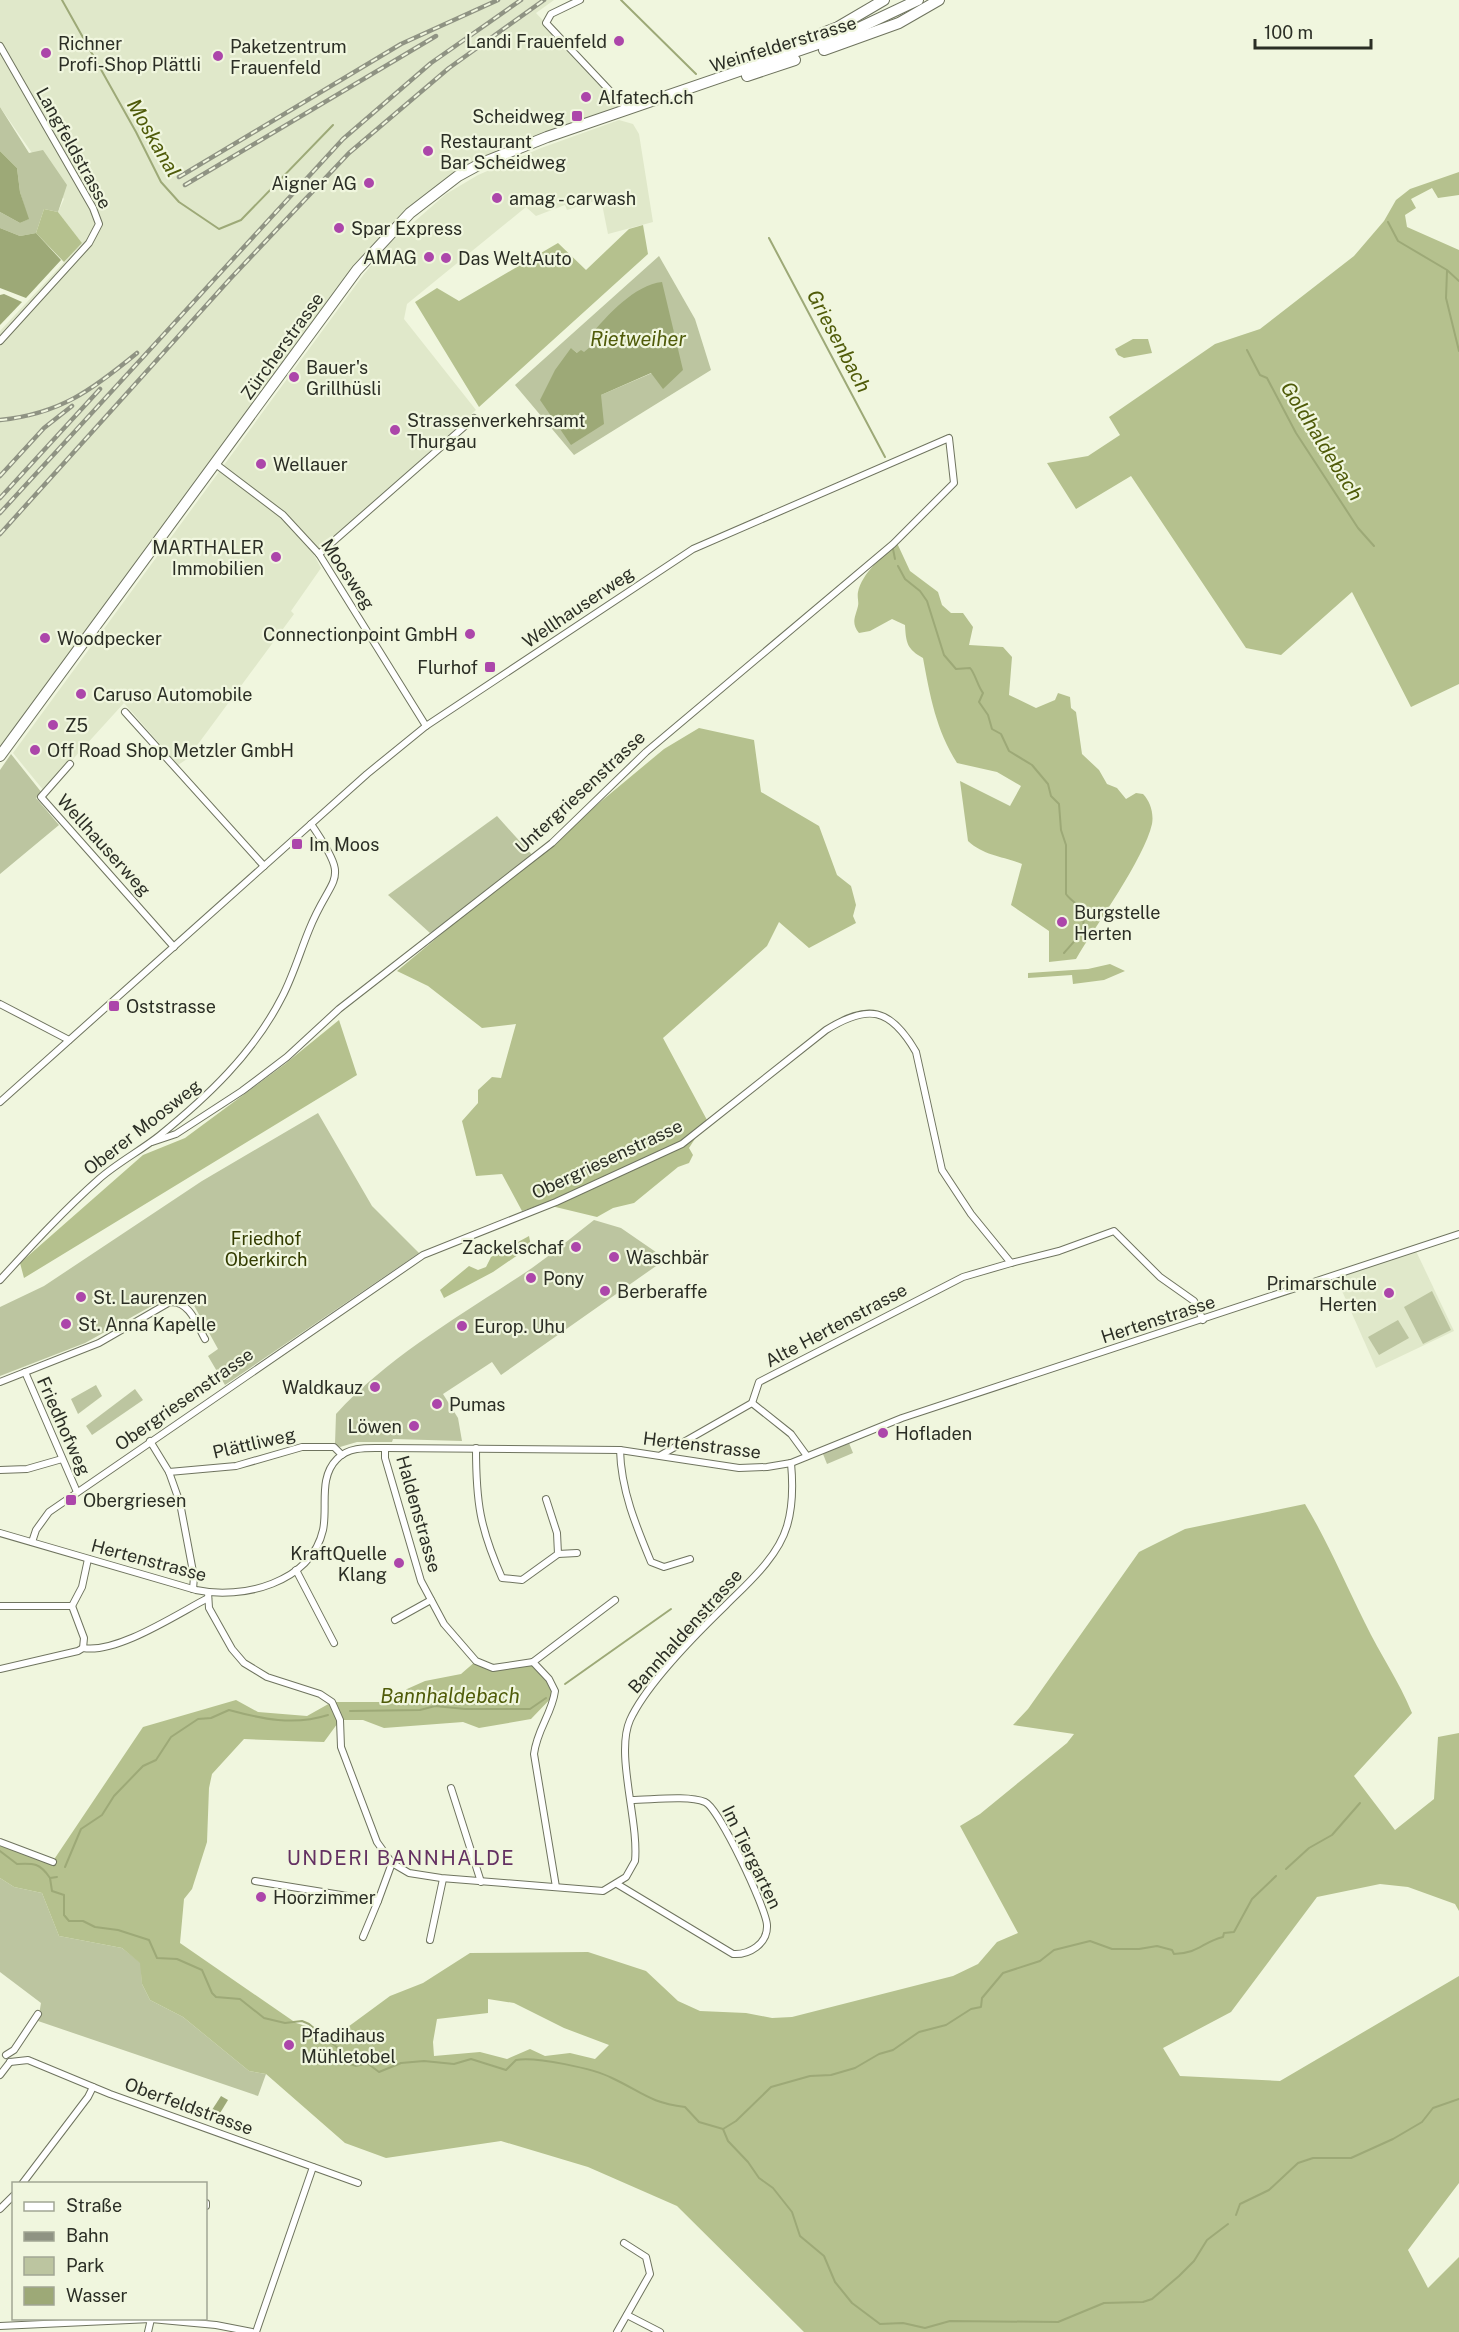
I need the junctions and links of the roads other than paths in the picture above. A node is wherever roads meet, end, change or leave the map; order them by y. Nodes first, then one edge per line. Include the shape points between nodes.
1 (580, 0) edge
2 (884, 0) edge
3 (918, 0) edge
4 (939, 0) edge
5 (0, 46) edge
6 (694, 87) junction
7 (627, 109) junction
8 (0, 341) edge
9 (474, 418) dead end
10 (949, 438) joint
11 (217, 465) junction
12 (319, 554) junction
13 (125, 712) dead end
14 (426, 726) junction
15 (0, 756) edge
16 (70, 764) dead end
17 (311, 824) junction
18 (264, 866) junction
19 (174, 947) junction
20 (0, 1004) edge
21 (69, 1040) junction
22 (0, 1101) edge
23 (152, 1142) junction
24 (1459, 1234) edge
25 (1011, 1263) junction
26 (0, 1280) edge
27 (1203, 1320) junction
28 (205, 1340) dead end
29 (25, 1372) junction
30 (0, 1382) edge
31 (752, 1403) junction
32 (150, 1441) junction
33 (385, 1448) junction
34 (476, 1448) junction
35 (620, 1450) junction
36 (342, 1455) junction
37 (661, 1455) junction
38 (807, 1456) junction
39 (62, 1459) junction
40 (791, 1463) junction
41 (0, 1470) edge
42 (169, 1472) junction
43 (77, 1492) junction
44 (546, 1499) dead end
45 (0, 1533) edge
46 (32, 1542) junction
47 (577, 1553) dead end
48 (558, 1554) junction
49 (88, 1559) junction
50 (690, 1559) dead end
51 (296, 1570) junction
52 (193, 1589) junction
53 (208, 1595) junction
54 (431, 1600) junction
55 (615, 1600) dead end
56 (0, 1606) edge
57 (72, 1606) junction
58 (395, 1620) dead end
59 (334, 1643) dead end
60 (83, 1648) junction
61 (533, 1662) junction
62 (0, 1669) edge
63 (451, 1788) dead end
64 (631, 1800) junction
65 (0, 1842) edge
66 (53, 1862) dead end
67 (392, 1863) junction
68 (443, 1879) junction
69 (255, 1881) dead end
70 (481, 1882) junction
71 (617, 1884) junction
72 (556, 1887) junction
73 (378, 1901) junction
74 (363, 1937) dead end
75 (430, 1940) dead end
76 (38, 2014) dead end
77 (0, 2049) edge
78 (6, 2055) junction
79 (10, 2062) junction
80 (0, 2075) edge
81 (93, 2087) junction
82 (313, 2167) junction
83 (24, 2182) edge
84 (358, 2183) dead end
85 (12, 2197) edge
86 (0, 2209) edge
87 (624, 2243) dead end
88 (627, 2315) junction
89 (129, 2320) edge
90 (184, 2320) edge
91 (0, 2326) edge
92 (251, 2332) edge
93 (617, 2332) edge
94 (660, 2332) edge

1 - 7 street via 551,14 546,23
2 - 6 main road, Weinfelderstrasse via 838,27
3 - 6 main road via 844,35
4 - 6 main road, Weinfelderstrasse via 899,23 862,37 744,77
5 - 8 street, Langfeldstrasse via 99,224 89,243
6 - 7 main road, Zürcherstrasse
7 - 11 main road, Zürcherstrasse via 482,163 458,176 410,213 357,270
9 - 12 street
10 - 14 street, Wellhauserweg via 693,549
10 - 23 street, Untergriesenstrasse via 954,483 886,550 646,752 552,843 339,1009 287,1057 176,1134
11 - 12 street, Moosweg via 283,515
11 - 15 main road, Zürcherstrasse
12 - 14 street, Moosweg
13 - 18 street
14 - 17 street, Wellhauserweg
16 - 19 street, Wellhauserweg via 41,797
17 - 18 street, Wellhauserweg
17 - 23 street, Oberer Moosweg via 332,855 336,875 283,995 262,1030 223,1080
18 - 19 street, Wellhauserweg
19 - 21 street, Wellhauserweg
20 - 21 street
21 - 22 street, Wellhauserweg
23 - 26 street, Oberer Moosweg via 76,1199
24 - 27 street, Hertenstrasse
25 - 27 street via 1114,1231 1160,1277 1194,1301
25 - 31 street, Alte Hertenstrasse via 963,1277 759,1382
25 - 32 street, Obergriesenstrasse via 942,1170 916,1052 884,1017 870,1011 847,1017 826,1030 682,1144 556,1202 423,1255
27 - 38 street, Hertenstrasse via 880,1425
28 - 29 street via 185,1306 170,1302 99,1343
29 - 30 street
29 - 39 street, Friedhofweg
31 - 37 street
31 - 38 street via 791,1434
32 - 42 street
32 - 43 street, Obergriesenstrasse
33 - 34 street, Hertenstrasse
33 - 36 street, Hertenstrasse via 356,1449
33 - 54 street, Haldenstrasse via 421,1581
34 - 35 street, Hertenstrasse
34 - 48 street via 476,1494 482,1527 502,1578 522,1580
35 - 37 street, Hertenstrasse
35 - 50 street via 631,1513 651,1562 664,1567
36 - 42 street, Plättliweg via 330,1446 302,1447 236,1466
36 - 51 street, Hertenstrasse via 327,1476 320,1540
37 - 40 street, Hertenstrasse via 740,1468
38 - 40 street, Hertenstrasse
39 - 41 street via 27,1469
39 - 43 street, Friedhofweg
40 - 64 street, Bannhaldenstrasse via 791,1503 787,1527 778,1546 677,1658 637,1707 629,1723 625,1744
42 - 52 street via 180,1503
43 - 46 street, Obergriesenstrasse via 43,1517
44 - 48 street via 557,1533
45 - 46 street, Hertenstrasse
46 - 49 street, Hertenstrasse
47 - 48 street
49 - 52 street, Hertenstrasse
49 - 57 street via 82,1587
51 - 53 street, Hertenstrasse via 247,1591
51 - 59 street
52 - 53 street, Hertenstrasse
53 - 60 street via 136,1635 96,1649
53 - 67 street via 209,1608 243,1663 267,1677 320,1694 332,1702 340,1720 340,1747 377,1842
54 - 58 street
54 - 61 street, Haldenstrasse via 444,1624 476,1661 493,1668
55 - 61 street, Haldenstrasse
56 - 57 street
57 - 60 street via 84,1638
60 - 62 street
61 - 72 street via 555,1691 550,1711 536,1735 534,1754
63 - 70 street
64 - 71 street, Bannhaldenstrasse via 635,1861
64 - 71 street, Im Tiergarten via 694,1799 710,1805 754,1889 767,1924 766,1933 757,1947 741,1955 733,1954
65 - 66 street
67 - 68 street via 410,1874
67 - 73 street
68 - 70 street
68 - 75 street
69 - 73 street
70 - 72 street
71 - 72 street via 603,1891
73 - 74 street
76 - 78 street via 14,2050
77 - 78 street
78 - 79 street
79 - 80 street
79 - 81 street, Oberfeldstrasse via 28,2060
81 - 82 street, Oberfeldstrasse
81 - 83 street
82 - 84 street, Oberfeldstrasse
82 - 92 street
85 - 86 street
87 - 88 street via 646,2257 650,2274
88 - 93 street
88 - 94 street
89 - 91 street
90 - 92 street

